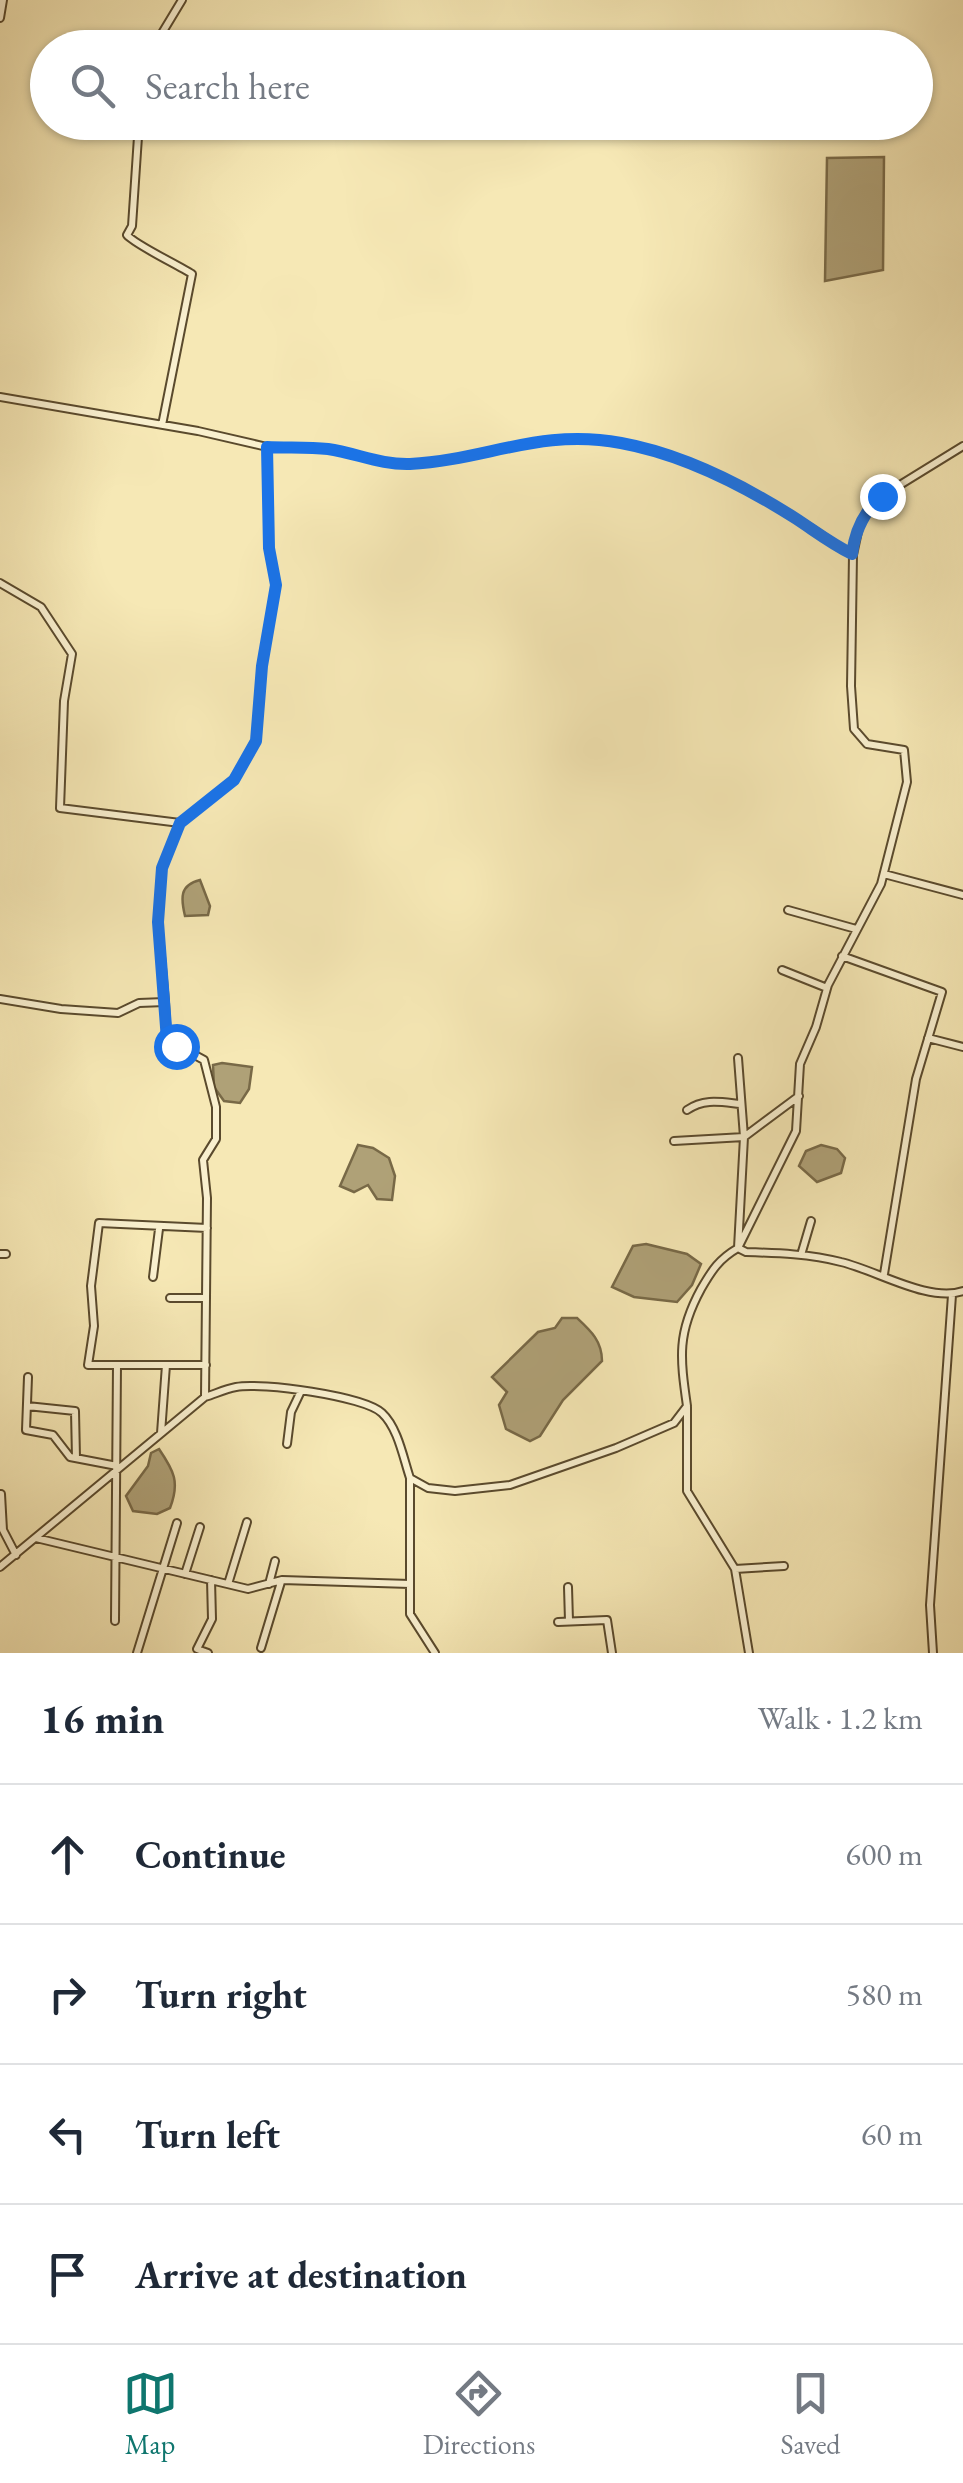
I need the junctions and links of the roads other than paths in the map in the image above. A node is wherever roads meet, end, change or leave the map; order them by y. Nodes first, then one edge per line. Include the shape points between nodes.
1 (3, 0) edge
2 (182, 0) edge
3 (0, 17) edge
4 (164, 30) edge
5 (138, 140) edge
6 (0, 397) edge
7 (162, 425) junction
8 (963, 446) edge
9 (267, 447) junction
10 (852, 554) junction
11 (0, 583) edge
12 (180, 823) junction
13 (884, 874) junction
14 (963, 895) edge
15 (788, 910) dead end
16 (856, 929) junction
17 (842, 956) junction
18 (782, 970) dead end
19 (827, 988) junction
20 (0, 999) edge
21 (165, 1002) junction
22 (928, 1038) junction
23 (963, 1047) edge
24 (738, 1058) dead end
25 (800, 1094) junction
26 (740, 1104) junction
27 (687, 1110) dead end
28 (744, 1137) junction
29 (674, 1142) dead end
30 (811, 1221) dead end
31 (207, 1228) junction
32 (159, 1229) dead end
33 (738, 1248) junction
34 (801, 1254) junction
35 (884, 1274) junction
36 (153, 1278) dead end
37 (963, 1290) edge
38 (952, 1295) junction
39 (170, 1298) dead end
40 (206, 1298) junction
41 (117, 1365) junction
42 (166, 1365) junction
43 (206, 1365) junction
44 (28, 1377) dead end
45 (301, 1391) junction
46 (206, 1397) junction
47 (27, 1406) junction
48 (687, 1406) junction
49 (161, 1434) junction
50 (287, 1444) dead end
51 (76, 1458) junction
52 (117, 1468) junction
53 (410, 1478) junction
54 (0, 1494) edge
55 (247, 1522) dead end
56 (177, 1523) dead end
57 (200, 1527) dead end
58 (34, 1538) junction
59 (16, 1555) junction
60 (116, 1558) junction
61 (274, 1562) dead end
62 (784, 1566) dead end
63 (0, 1568) edge
64 (160, 1568) junction
65 (735, 1570) junction
66 (186, 1574) junction
67 (211, 1580) junction
68 (282, 1580) junction
69 (228, 1584) junction
70 (268, 1584) junction
71 (410, 1584) junction
72 (568, 1588) dead end
73 (115, 1621) dead end
74 (558, 1622) dead end
75 (569, 1622) junction
76 (261, 1648) dead end
77 (137, 1653) edge
78 (208, 1653) edge
79 (434, 1653) edge
80 (612, 1653) edge
81 (749, 1653) edge
82 (933, 1653) edge

1 - 3 street
2 - 4 street
5 - 7 street via 127,235 192,274
6 - 7 street
7 - 9 street
8 - 10 street via 870,506
9 - 10 street via 409,464 575,437 623,443 747,490
9 - 12 street via 276,585 256,741 234,780
10 - 13 street via 854,729 867,744 904,750 907,782
11 - 12 street via 41,606 72,654 60,808
12 - 21 street via 162,868 158,922
13 - 14 street
13 - 16 street
15 - 16 street
16 - 17 street
17 - 19 street
17 - 22 street via 942,992
18 - 19 street
19 - 25 street via 800,1064
20 - 21 street via 118,1013
21 - 31 street via 167,1040 204,1060 216,1107 216,1139 203,1160
22 - 23 street
22 - 35 street via 904,1139
24 - 26 street
25 - 28 street
25 - 33 street via 789,1149
26 - 27 street via 697,1103
26 - 28 street
28 - 29 street
28 - 33 street
30 - 34 street
31 - 40 street
31 - 41 street via 99,1224 88,1364
32 - 36 street
33 - 34 street
33 - 48 street via 718,1260 684,1321
34 - 35 street
35 - 38 street via 925,1292
37 - 38 street
38 - 82 street via 930,1605
39 - 40 street
40 - 43 street
41 - 42 street
41 - 52 street
42 - 43 street
42 - 49 street
43 - 46 street
44 - 47 street
45 - 46 street via 236,1387
45 - 50 street
45 - 53 street via 379,1409
46 - 49 street
47 - 51 street via 26,1430 54,1435
47 - 51 street via 75,1411
48 - 53 street via 674,1423 510,1485 455,1491
48 - 65 street via 687,1491
49 - 52 street
51 - 52 street
52 - 58 street
52 - 60 street
53 - 71 street
54 - 59 street via 3,1530
55 - 69 street
56 - 64 street
57 - 66 street
58 - 59 street
58 - 60 street
59 - 63 street
60 - 64 street
60 - 73 street
61 - 70 street
62 - 65 street
64 - 66 street
64 - 77 street
65 - 81 street
66 - 67 street
67 - 69 street
67 - 78 street via 212,1619 198,1649
68 - 70 street
68 - 71 street
68 - 76 street
69 - 70 street
71 - 79 street via 410,1614
72 - 75 street
74 - 75 street
75 - 80 street via 607,1620

